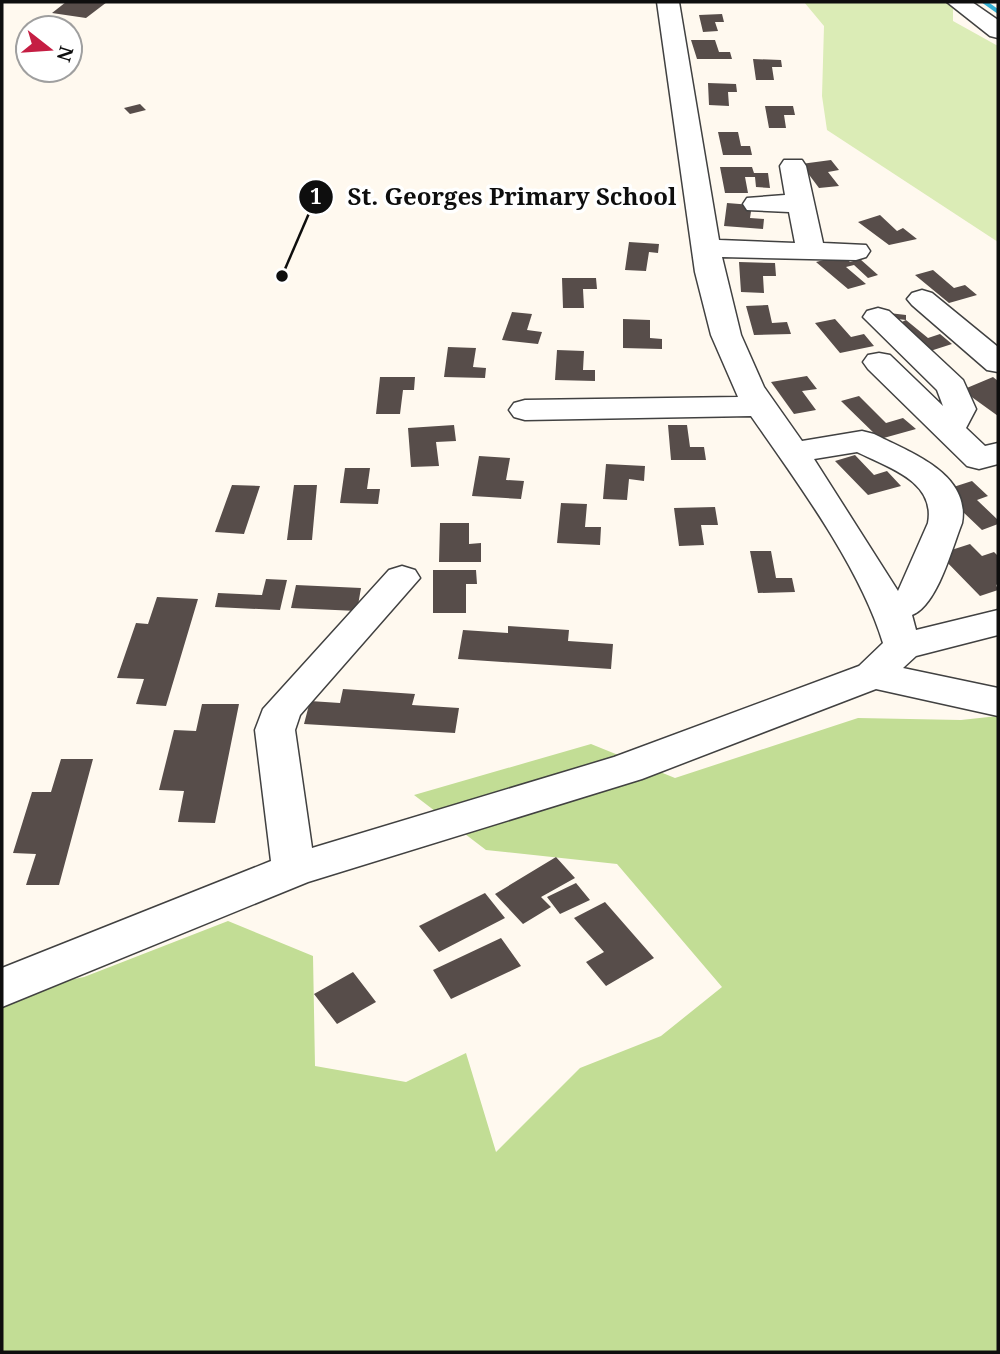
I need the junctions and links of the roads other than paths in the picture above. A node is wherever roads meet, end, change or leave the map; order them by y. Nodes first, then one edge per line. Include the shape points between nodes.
1 (668, 2) edge
2 (958, 2) edge
3 (998, 30) edge
4 (793, 166) dead end
5 (801, 203) junction
6 (757, 204) dead end
7 (707, 248) junction
8 (856, 251) dead end
9 (811, 252) junction
10 (922, 299) dead end
11 (878, 317) dead end
12 (879, 362) dead end
13 (998, 363) edge
14 (761, 406) junction
15 (525, 410) dead end
16 (950, 428) junction
17 (793, 452) junction
18 (992, 462) edge
19 (928, 475) junction
20 (402, 578) dead end
21 (891, 609) junction
22 (998, 623) edge
23 (903, 646) junction
24 (873, 675) junction
25 (998, 702) edge
26 (294, 870) junction
27 (2, 988) edge

1 - 7 street
2 - 3 street
4 - 5 street
5 - 6 street
5 - 9 street
7 - 9 street
7 - 14 street via 726,335 748,388
8 - 9 street
10 - 13 street
11 - 16 street via 952,387 960,409
12 - 16 street
14 - 15 street
14 - 17 street
16 - 18 street
17 - 19 street via 862,441
17 - 21 street
18 - 19 street
19 - 21 street via 944,500 945,523 914,597
20 - 26 street via 282,709 275,730
21 - 23 street
22 - 23 street
23 - 24 street
24 - 25 street
24 - 26 street via 628,768
26 - 27 street

